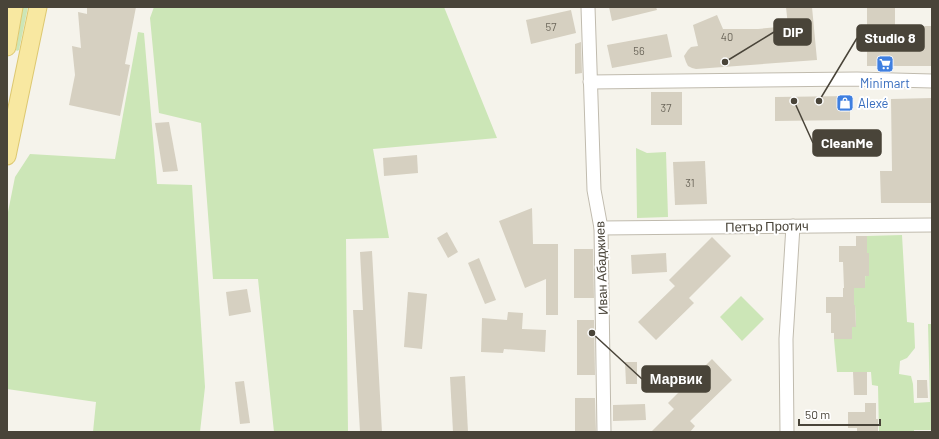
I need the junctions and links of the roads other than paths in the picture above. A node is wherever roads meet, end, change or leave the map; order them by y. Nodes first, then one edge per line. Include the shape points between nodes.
1 (14, 7) edge
2 (38, 7) edge
3 (588, 7) edge
4 (7, 47) edge
5 (932, 81) edge
6 (590, 82) junction
7 (7, 156) edge
8 (932, 225) edge
9 (793, 226) junction
10 (602, 228) junction
11 (604, 432) edge
12 (787, 432) edge

1 - 4 main road
2 - 7 main road
3 - 6 street, Иван Абаджиев
5 - 6 street via 857,79
6 - 10 street, Иван Абаджиев via 594,190
8 - 9 street, Петър Протич
9 - 10 street, Петър Протич
9 - 12 street via 786,339
10 - 11 street, Иван Абаджиев

